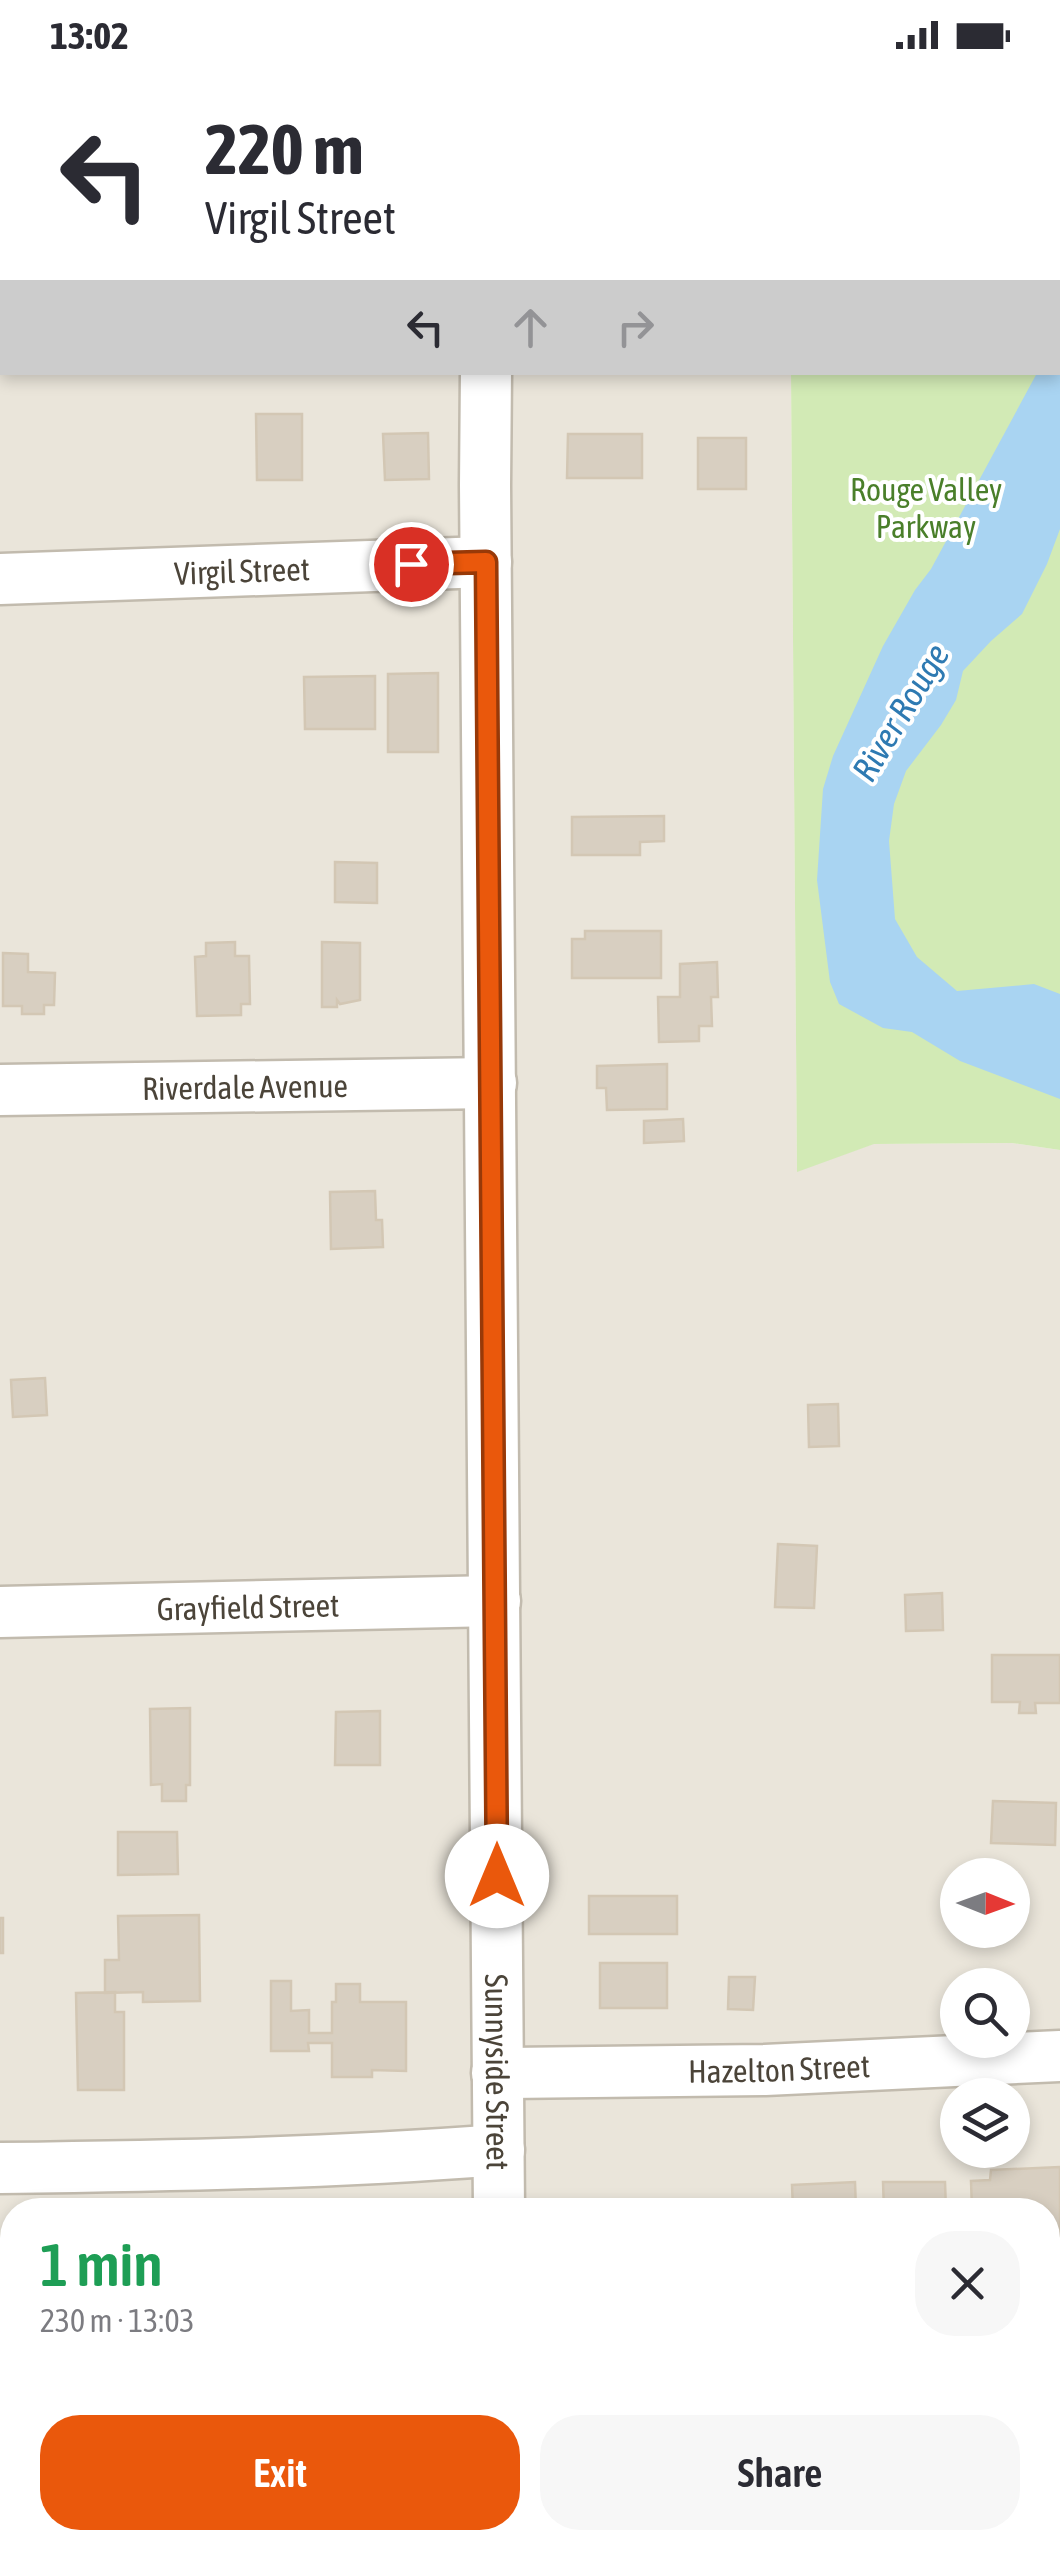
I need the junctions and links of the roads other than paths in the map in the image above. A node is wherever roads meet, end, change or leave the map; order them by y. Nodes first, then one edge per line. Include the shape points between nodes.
1 (486, 375) edge
2 (486, 562) junction
3 (0, 579) edge
4 (491, 1083) junction
5 (0, 1090) edge
6 (495, 1601) junction
7 (0, 1612) edge
8 (1060, 2056) edge
9 (497, 2073) junction
10 (499, 2150) junction
11 (0, 2168) edge
12 (499, 2198) edge

1 - 2 street, Sunnyside Street
2 - 3 street, Virgil Street
2 - 4 street, Sunnyside Street
4 - 5 street, Riverdale Avenue
4 - 6 street, Sunnyside Street
6 - 7 street, Grayfield Street
6 - 9 street, Sunnyside Street
8 - 9 street, Hazelton Street via 765,2070
9 - 10 street, Sunnyside Street
10 - 11 street
10 - 12 street, Sunnyside Street

